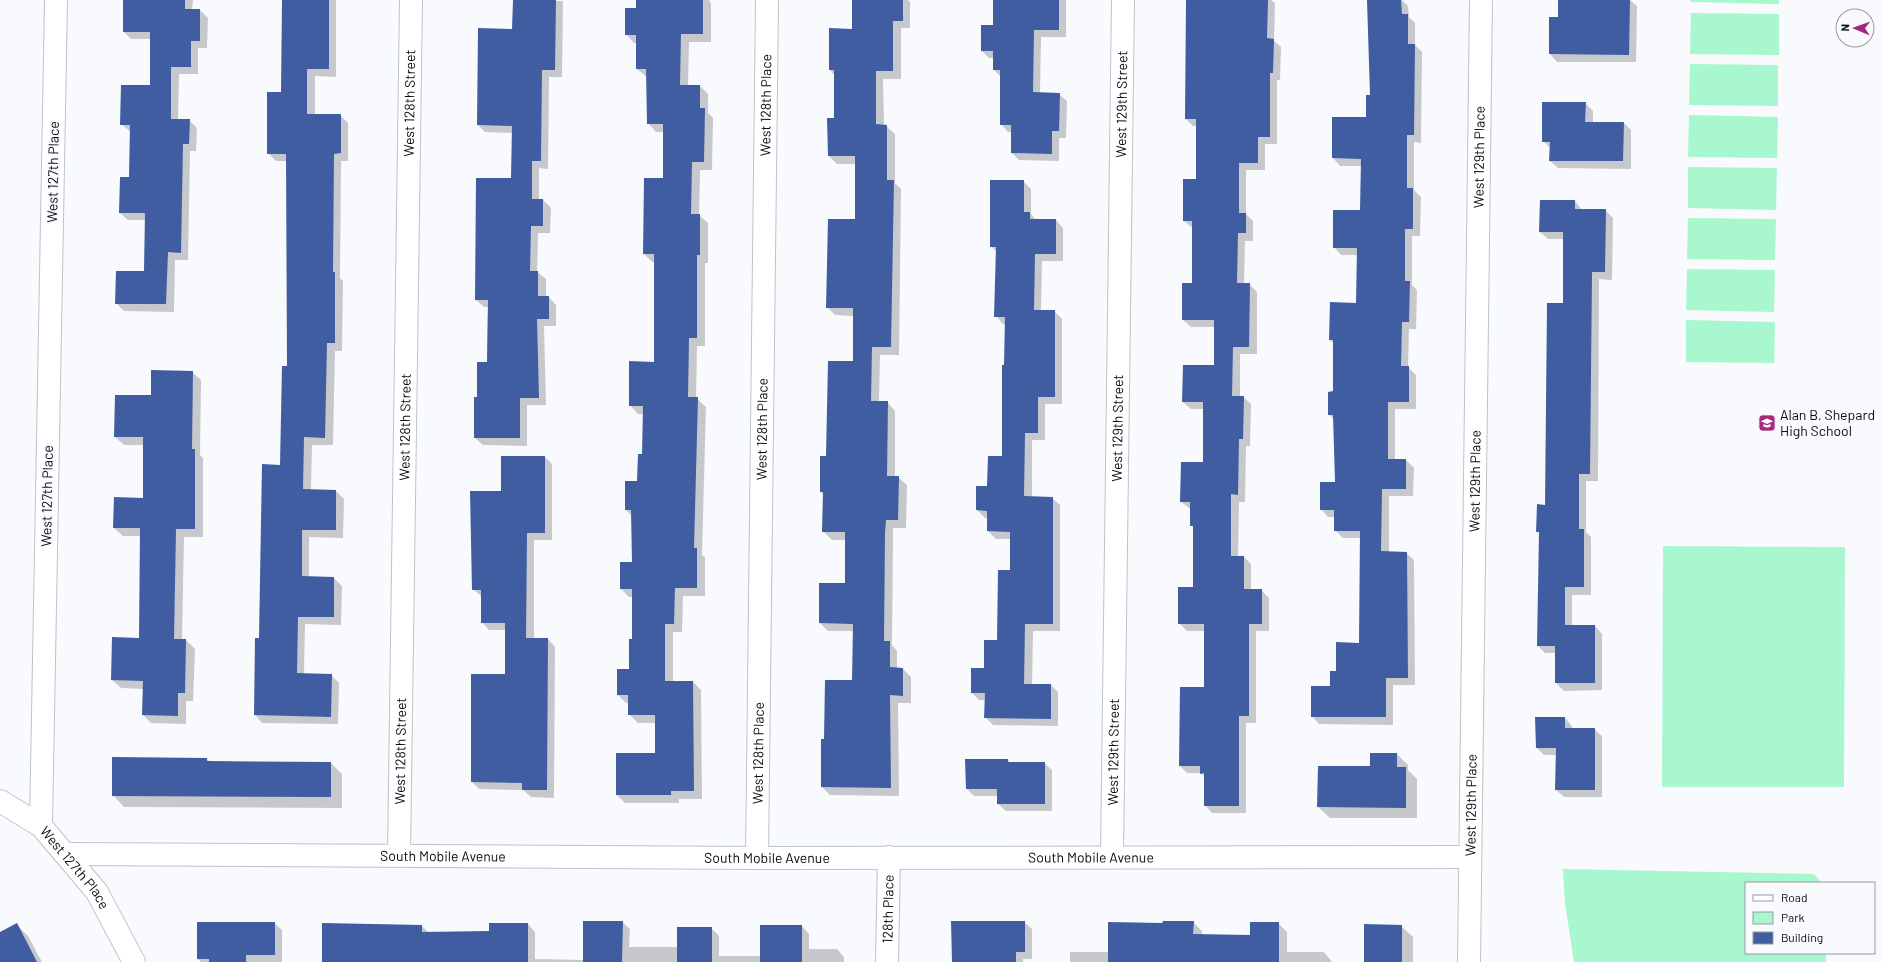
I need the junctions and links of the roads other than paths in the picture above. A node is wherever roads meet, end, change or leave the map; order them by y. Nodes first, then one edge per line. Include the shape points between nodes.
1 (56, 0) edge
2 (411, 0) edge
3 (767, 0) edge
4 (1123, 0) edge
5 (1481, 0) edge
6 (0, 801) edge
7 (41, 826) junction
8 (66, 854) junction
9 (399, 855) junction
10 (889, 857) junction
11 (1112, 857) junction
12 (1469, 857) junction
13 (757, 858) junction
14 (134, 962) edge
15 (887, 962) edge
16 (1469, 962) edge

1 - 7 street, West 127th Place
2 - 9 street, West 128th Street
3 - 13 street, West 128th Place
4 - 11 street, West 129th Street
5 - 12 street, West 129th Place
6 - 7 street
7 - 8 street, West 127th Place
8 - 9 street, South Mobile Avenue
8 - 14 street, West 127th Place via 97,892
9 - 13 street, South Mobile Avenue
10 - 11 street, South Mobile Avenue
10 - 13 street, South Mobile Avenue
10 - 15 street, 128th Place
11 - 12 street, South Mobile Avenue
12 - 16 street, West 129th Place

